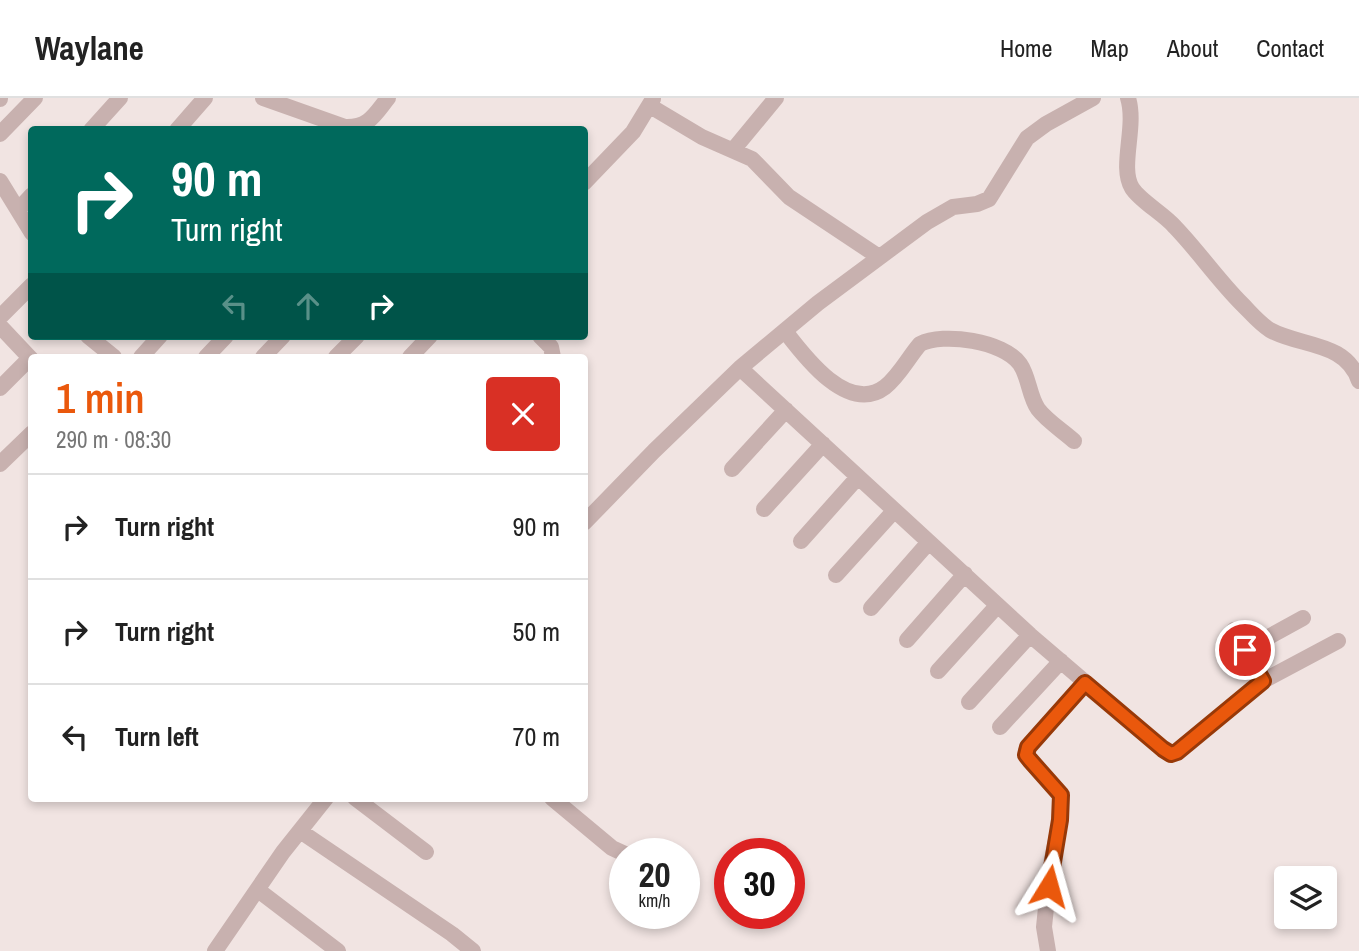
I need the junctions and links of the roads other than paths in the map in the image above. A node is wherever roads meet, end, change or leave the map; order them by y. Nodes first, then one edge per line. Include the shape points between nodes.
1 (34, 98) edge
2 (120, 98) edge
3 (205, 98) edge
4 (263, 98) edge
5 (388, 98) edge
6 (776, 98) edge
7 (1093, 98) edge
8 (1128, 98) edge
9 (284, 102) edge
10 (652, 102) edge
11 (95, 126) edge
12 (180, 126) edge
13 (349, 126) edge
14 (356, 126) edge
15 (0, 134) edge
16 (733, 150) junction
17 (588, 179) edge
18 (0, 181) edge
19 (28, 199) edge
20 (18, 209) junction
21 (28, 226) edge
22 (878, 257) junction
23 (28, 289) edge
24 (0, 317) edge
25 (0, 326) edge
26 (785, 331) junction
27 (95, 340) edge
28 (156, 340) edge
29 (222, 340) edge
30 (279, 340) edge
31 (353, 340) edge
32 (426, 340) edge
33 (111, 354) edge
34 (144, 354) edge
35 (209, 354) edge
36 (266, 354) edge
37 (339, 354) edge
38 (413, 354) edge
39 (28, 356) edge
40 (28, 362) edge
41 (740, 368) junction
42 (1359, 381) edge
43 (0, 388) edge
44 (786, 410) junction
45 (28, 437) edge
46 (1074, 441) dead end
47 (823, 444) junction
48 (0, 464) edge
49 (732, 469) dead end
50 (858, 477) junction
51 (764, 509) dead end
52 (894, 512) junction
53 (588, 519) edge
54 (801, 541) dead end
55 (929, 542) junction
56 (965, 574) junction
57 (836, 575) dead end
58 (998, 606) junction
59 (871, 608) dead end
60 (1303, 618) dead end
61 (1234, 630) dead end
62 (1030, 635) junction
63 (907, 640) dead end
64 (1338, 640) dead end
65 (1245, 650) junction
66 (1061, 661) junction
67 (938, 671) dead end
68 (1263, 681) junction
69 (1085, 683) junction
70 (969, 702) dead end
71 (1000, 727) dead end
72 (324, 802) edge
73 (360, 802) edge
74 (557, 802) edge
75 (300, 831) junction
76 (609, 846) edge
77 (426, 852) dead end
78 (258, 890) junction
79 (215, 951) edge
80 (338, 951) edge
81 (473, 951) edge
82 (1048, 951) edge

1 - 15 street
2 - 11 street
3 - 12 street
4 - 9 street
5 - 14 street via 367,123
6 - 16 street
7 - 22 street via 1027,138 989,199 942,212
8 - 42 street via 1133,126 1127,177 1135,192 1161,212 1259,322 1335,352 1355,370
9 - 13 street
10 - 16 street via 702,137
10 - 17 street via 633,132
16 - 22 street via 752,159 789,197
18 - 20 street
19 - 20 street
20 - 21 street
22 - 26 street
23 - 24 street
25 - 39 street
26 - 41 street
26 - 46 street via 811,365 845,389 862,394 883,389 927,340 977,341 998,348 1019,363 1040,412
27 - 33 street
28 - 34 street
29 - 35 street
30 - 36 street
31 - 37 street
32 - 38 street
40 - 43 street
41 - 44 street
41 - 53 street
44 - 47 street
44 - 49 street
45 - 48 street
47 - 50 street
47 - 51 street
50 - 52 street
50 - 54 street
52 - 55 street
52 - 57 street
55 - 56 street
55 - 59 street
56 - 58 street
56 - 63 street
58 - 62 street
58 - 67 street
60 - 65 street
61 - 65 street
62 - 66 street
62 - 70 street
64 - 68 street
65 - 68 street
66 - 69 street
66 - 71 street
68 - 69 street via 1171,754
69 - 82 street via 1026,751 1061,795 1044,927
72 - 75 street
73 - 77 street
74 - 76 street
75 - 78 street
75 - 81 street
78 - 79 street
78 - 80 street

